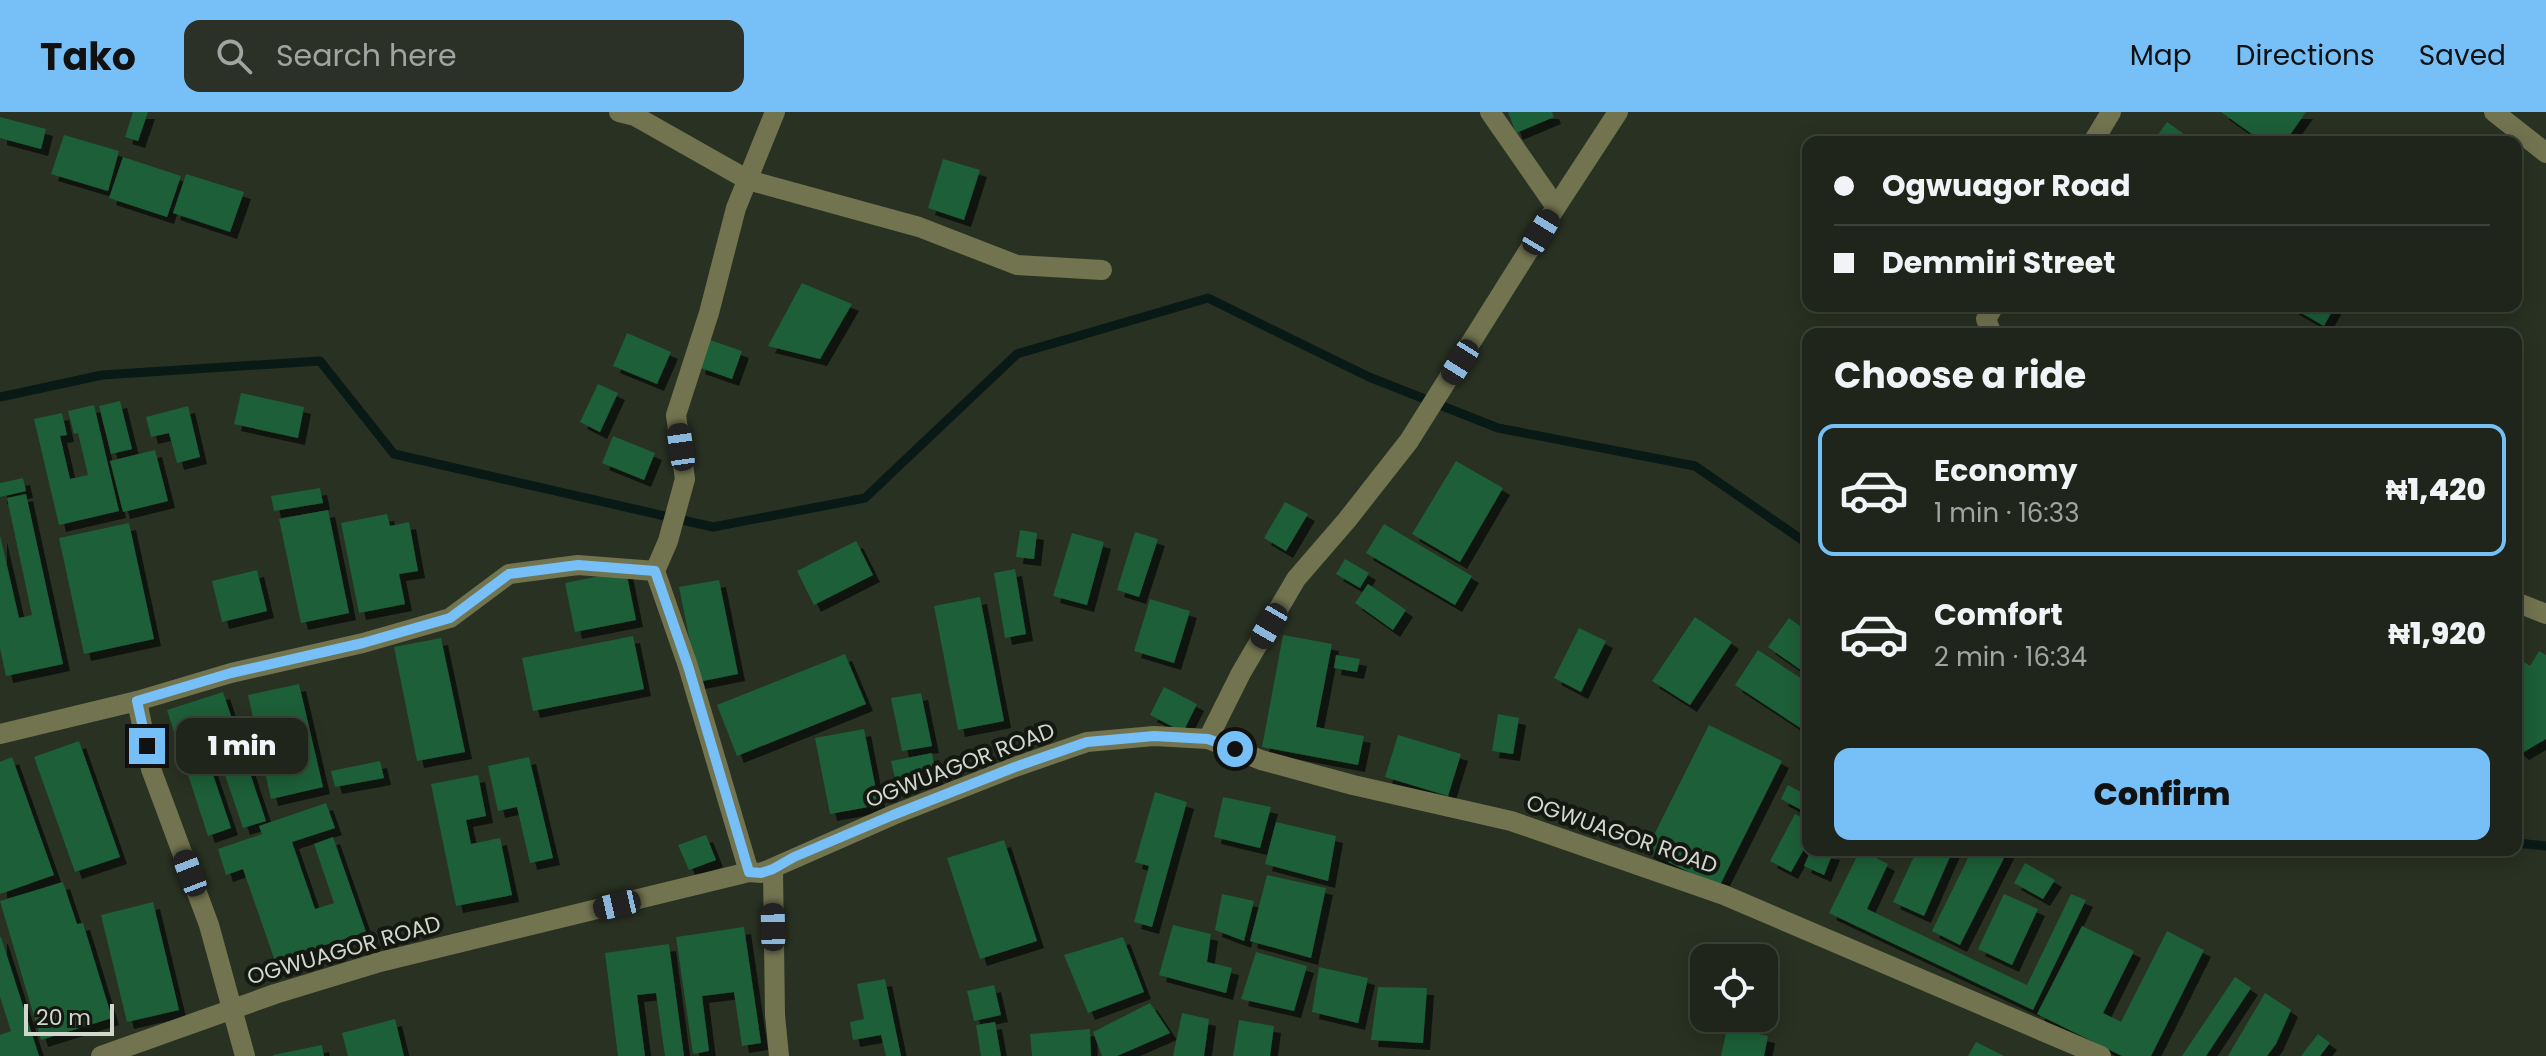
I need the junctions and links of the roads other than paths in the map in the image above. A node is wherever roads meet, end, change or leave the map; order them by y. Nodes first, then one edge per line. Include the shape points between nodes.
1 (619, 112) edge
2 (775, 112) edge
3 (1490, 112) edge
4 (1618, 112) edge
5 (2111, 112) edge
6 (2494, 112) edge
7 (2097, 136) edge
8 (2546, 153) edge
9 (748, 180) junction
10 (1556, 207) junction
11 (1102, 270) dead end
12 (655, 571) junction
13 (2522, 604) edge
14 (2546, 614) edge
15 (137, 701) junction
16 (0, 734) edge
17 (1208, 739) junction
18 (773, 869) junction
19 (749, 872) junction
20 (232, 1009) junction
21 (101, 1056) edge
22 (245, 1056) edge
23 (779, 1056) edge
24 (2101, 1056) edge

1 - 9 street
2 - 9 street
3 - 10 street
4 - 10 street
5 - 7 street
6 - 8 street
9 - 11 street via 919,227 1017,265
9 - 12 street via 676,415 685,479
10 - 17 street via 1409,441 1296,579
12 - 15 street via 578,565 509,574 450,618
12 - 19 street
13 - 14 street
15 - 16 street
15 - 20 street via 151,769 209,925
17 - 18 street, OGWUAGOR ROAD via 1154,736 1087,742 893,815
17 - 24 street, OGWUAGOR ROAD via 1353,785 1511,821 1724,895
18 - 19 street, OGWUAGOR ROAD
18 - 23 street
19 - 20 street, OGWUAGOR ROAD via 380,962
20 - 21 street, OGWUAGOR ROAD
20 - 22 street

